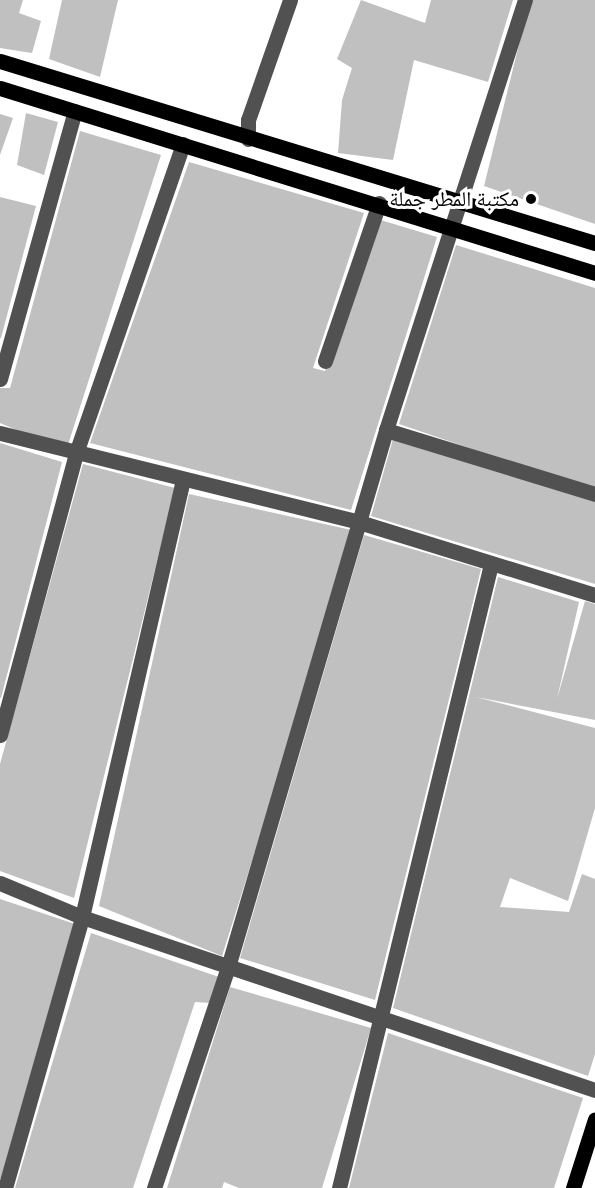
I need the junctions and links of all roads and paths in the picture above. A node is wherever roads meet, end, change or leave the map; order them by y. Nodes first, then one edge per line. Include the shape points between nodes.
1 (290, 0) edge
2 (525, 0) edge
3 (0, 61) edge
4 (0, 88) edge
5 (75, 111) junction
6 (248, 139) junction
7 (183, 144) junction
8 (459, 202) junction
9 (379, 203) junction
10 (452, 226) junction
11 (595, 243) edge
12 (595, 273) edge
13 (325, 361) dead end
14 (0, 379) edge
15 (386, 430) junction
16 (0, 433) edge
17 (76, 453) junction
18 (183, 481) junction
19 (595, 494) edge
20 (359, 522) junction
21 (491, 564) junction
22 (595, 595) edge
23 (0, 735) edge
24 (0, 883) edge
25 (82, 917) junction
26 (228, 967) junction
27 (383, 1017) junction
28 (595, 1090) edge
29 (595, 1119) edge
30 (5, 1188) edge
31 (154, 1188) edge
32 (339, 1188) edge
33 (573, 1188) edge

1 - 6 street via 248,120
2 - 8 street
3 - 6 main road
4 - 5 main road
5 - 7 main road
5 - 14 street
6 - 8 main road
7 - 9 main road
7 - 17 street
8 - 10 street
8 - 11 main road
9 - 10 main road
9 - 13 street
10 - 12 main road
10 - 15 street
15 - 19 street
15 - 20 street
16 - 17 street
17 - 18 street
17 - 23 street
18 - 20 street
18 - 25 street
20 - 21 street
20 - 26 street
21 - 22 street
21 - 27 street
24 - 25 street
25 - 26 street
25 - 30 street
26 - 27 street
26 - 31 street
27 - 28 street
27 - 32 street
29 - 33 main road

